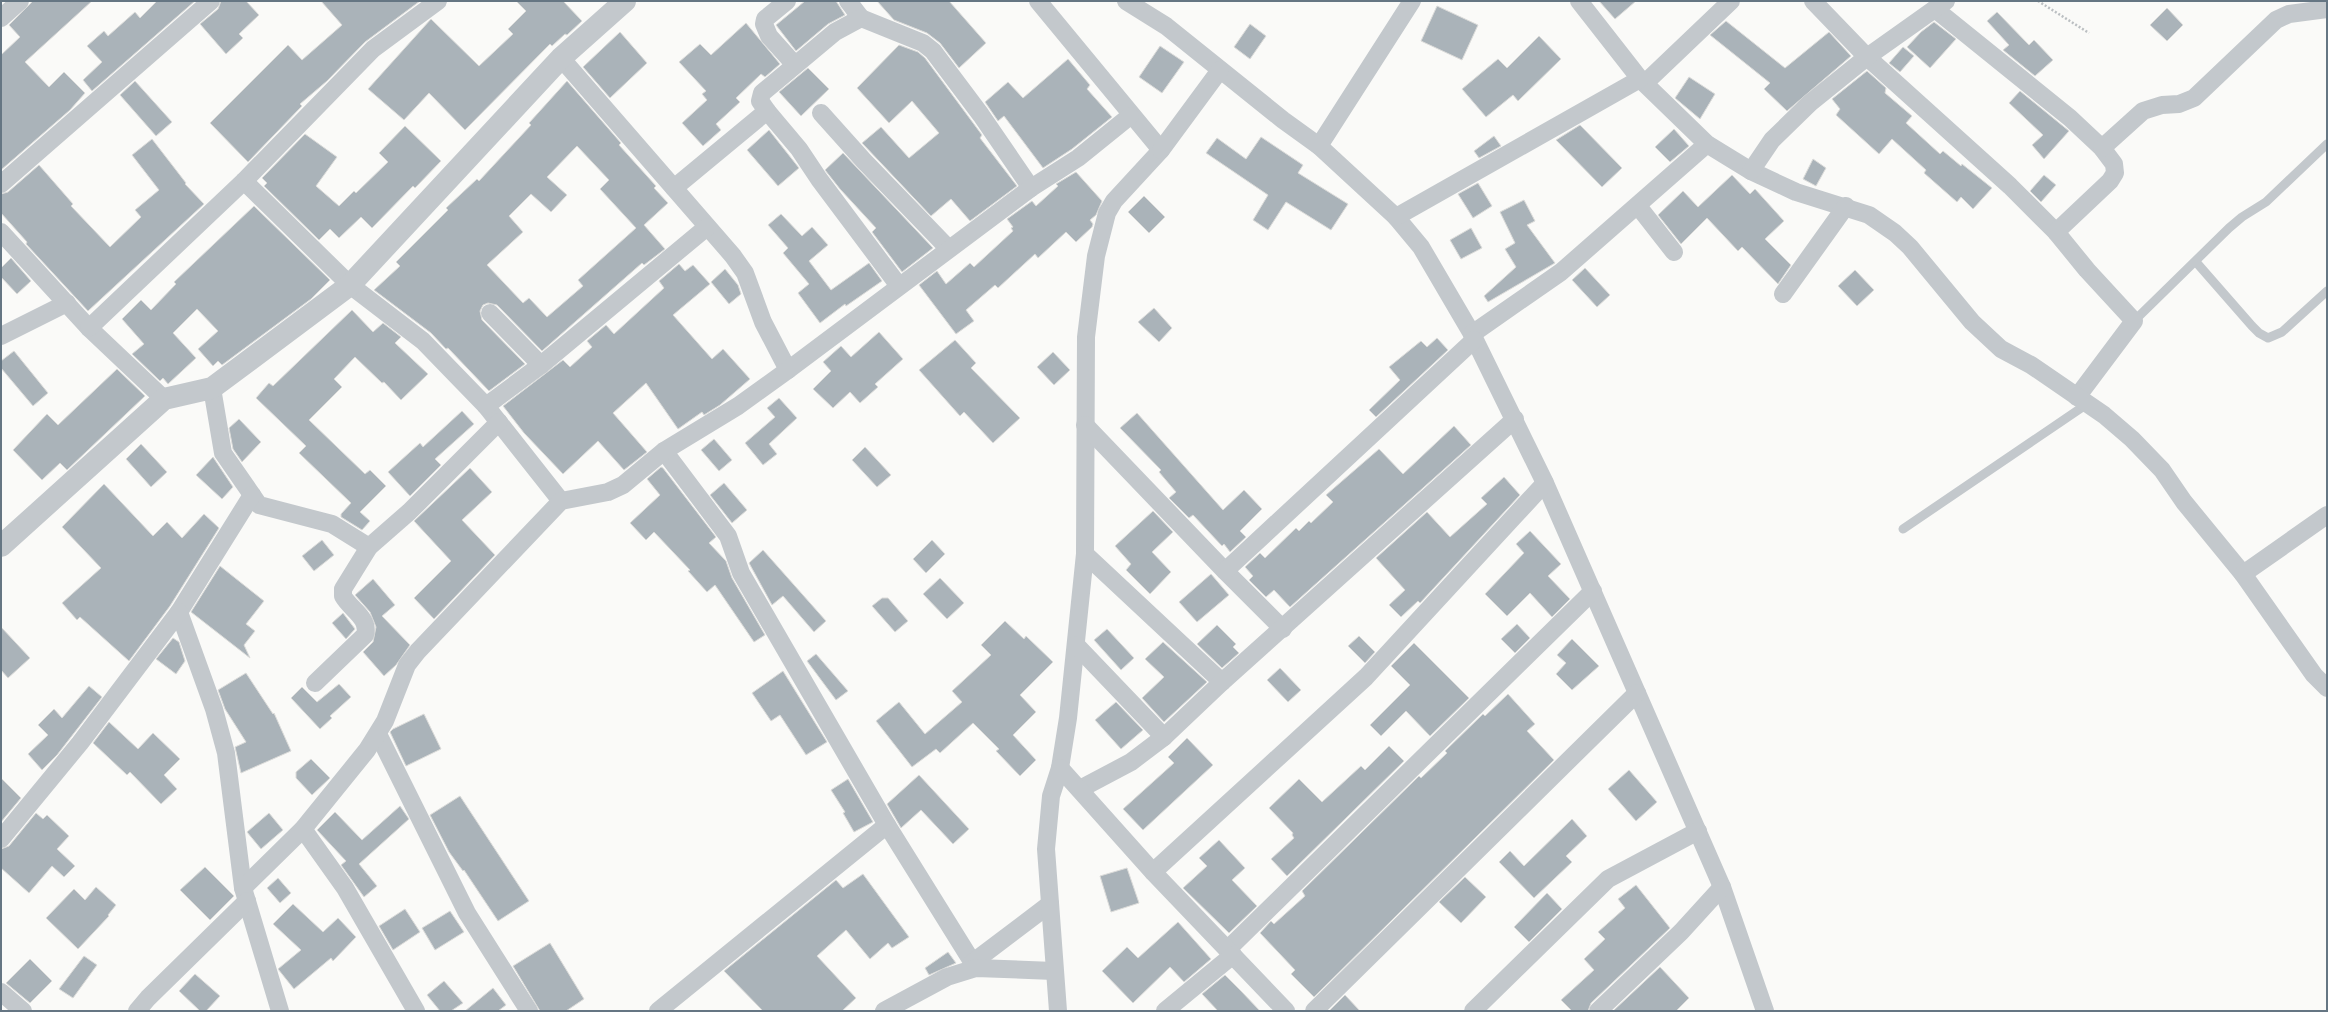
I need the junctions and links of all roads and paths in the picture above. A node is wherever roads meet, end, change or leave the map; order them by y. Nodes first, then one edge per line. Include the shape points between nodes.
1 (20, 1) edge
2 (211, 1) edge
3 (438, 1) edge
4 (626, 1) edge
5 (787, 1) edge
6 (848, 1) edge
7 (1038, 1) edge
8 (1126, 1) edge
9 (1412, 1) edge
10 (1579, 1) edge
11 (1731, 1) edge
12 (1813, 1) edge
13 (2038, 1) edge
14 (1940, 5) edge
15 (2327, 9) edge
16 (1, 18) edge
17 (861, 18) junction
18 (2089, 32) dead end
19 (1867, 57) junction
20 (561, 58) junction
21 (795, 65) junction
22 (1220, 70) junction
23 (1642, 81) junction
24 (767, 111) junction
25 (821, 113) dead end
26 (1130, 116) junction
27 (1707, 144) junction
28 (2327, 144) edge
29 (1319, 146) junction
30 (2102, 148) junction
31 (1161, 150) junction
32 (1751, 170) junction
33 (244, 181) junction
34 (1, 184) edge
35 (674, 188) junction
36 (1030, 188) junction
37 (1638, 206) junction
38 (1846, 206) junction
39 (1396, 217) junction
40 (707, 227) junction
41 (1, 232) edge
42 (2056, 232) junction
43 (948, 248) junction
44 (1674, 252) dead end
45 (2196, 262) junction
46 (350, 285) junction
47 (899, 286) junction
48 (2327, 291) edge
49 (1783, 294) dead end
50 (67, 303) junction
51 (490, 313) dead end
52 (2134, 321) junction
53 (89, 328) junction
54 (1, 336) edge
55 (1473, 337) junction
56 (541, 365) junction
57 (788, 370) junction
58 (212, 388) junction
59 (164, 399) junction
60 (2082, 400) junction
61 (486, 406) junction
62 (1515, 419) junction
63 (499, 422) junction
64 (1085, 425) junction
65 (664, 451) junction
66 (1545, 483) junction
67 (252, 495) junction
68 (561, 501) junction
69 (2327, 515) edge
70 (1903, 529) dead end
71 (1, 546) edge
72 (369, 547) junction
73 (1085, 554) junction
74 (1225, 571) junction
75 (2244, 574) junction
76 (1593, 591) junction
77 (179, 612) junction
78 (1283, 628) junction
79 (1076, 646) junction
80 (1222, 682) junction
81 (315, 683) dead end
82 (2327, 688) edge
83 (1637, 693) junction
84 (378, 734) junction
85 (1164, 737) junction
86 (1060, 768) junction
87 (1080, 789) junction
88 (887, 825) junction
89 (303, 829) junction
90 (1698, 831) junction
91 (1, 838) edge
92 (1153, 872) junction
93 (1722, 887) junction
94 (245, 894) junction
95 (1050, 904) junction
96 (1230, 952) junction
97 (974, 966) junction
98 (1054, 971) junction
99 (1, 992) edge
100 (23, 1011) edge
101 (137, 1011) edge
102 (280, 1011) edge
103 (416, 1011) edge
104 (529, 1011) edge
105 (658, 1011) edge
106 (884, 1011) edge
107 (1058, 1011) edge
108 (1165, 1011) edge
109 (1286, 1011) edge
110 (1314, 1011) edge
111 (1473, 1011) edge
112 (1598, 1011) edge
113 (1765, 1011) edge

1 - 16 street
2 - 34 street
3 - 33 street via 373,50
4 - 20 street
5 - 21 street via 765,19 764,24 769,36
6 - 17 street
7 - 26 street
8 - 22 street via 1166,26
9 - 29 street
10 - 23 street
11 - 23 street
12 - 19 street
13 - 18 path
14 - 19 street
14 - 30 street
15 - 30 street via 2289,14 2276,20 2194,98 2179,104 2162,105 2143,111
17 - 21 street via 835,32
17 - 36 street via 923,42 933,52 981,115
19 - 32 street via 1783,128
19 - 42 street via 2010,186
20 - 35 street
20 - 46 street
21 - 24 street via 762,93 760,101
22 - 29 street
22 - 31 street
23 - 27 street
23 - 39 street
24 - 35 street
24 - 47 street via 799,149
25 - 43 street via 864,162
26 - 31 street
26 - 36 street via 1078,158
27 - 32 street
27 - 37 street
28 - 45 lane via 2266,202 2229,228
29 - 39 street
30 - 42 street via 2114,164 2115,173 2110,181
31 - 64 street via 1114,201 1103,226 1090,287 1086,337
32 - 38 street via 1796,192
33 - 46 street
33 - 53 street
35 - 40 street
36 - 43 street
37 - 44 street
37 - 55 street via 1561,272
38 - 49 street
38 - 60 street via 1869,215 1895,233 1910,247 1972,322 2001,349 2031,365
39 - 55 street via 1422,247
40 - 56 street
40 - 57 street via 746,273 763,322
41 - 50 street
42 - 52 street
43 - 47 street
45 - 48 lane via 2252,326 2268,338 2282,332
45 - 52 lane
46 - 58 street
46 - 61 street via 423,341
47 - 57 street
50 - 53 street
50 - 54 street
51 - 56 street
52 - 60 street
53 - 59 street
55 - 62 street
55 - 74 street
56 - 61 street
57 - 65 street via 738,406
58 - 59 street
58 - 67 street via 223,453
59 - 71 street
60 - 70 lane
60 - 75 street via 2132,439 2162,470 2184,502
61 - 63 street
62 - 66 street
62 - 78 street
63 - 68 street
63 - 72 street via 409,512
64 - 73 street
64 - 74 street
65 - 68 street via 623,485 608,492
65 - 88 street via 728,536 741,573
66 - 76 street
66 - 92 street via 1366,677
67 - 72 street via 259,505 332,524
67 - 77 street
68 - 84 street via 407,665
69 - 75 street
72 - 81 street via 343,589 342,596 365,622 365,635
73 - 79 street
73 - 80 street
74 - 78 street
75 - 82 street via 2314,675
76 - 83 street
76 - 96 street
77 - 91 street via 80,743
77 - 94 street via 214,709 226,753
78 - 80 street
79 - 85 street
79 - 86 street
80 - 85 street
83 - 90 street
83 - 110 street
84 - 89 street
84 - 104 street via 467,913
85 - 87 street via 1131,762
86 - 87 street
86 - 95 street via 1051,796 1047,823
87 - 92 street
88 - 97 street
88 - 105 street
89 - 94 street
89 - 103 street via 345,888
90 - 93 street
90 - 111 street via 1608,879
92 - 96 street
93 - 112 street via 1681,932
93 - 113 street
94 - 101 street
94 - 102 street
95 - 97 street
95 - 98 street
96 - 108 street
96 - 109 street
97 - 98 street
97 - 106 street via 946,977
98 - 107 street
99 - 100 street

